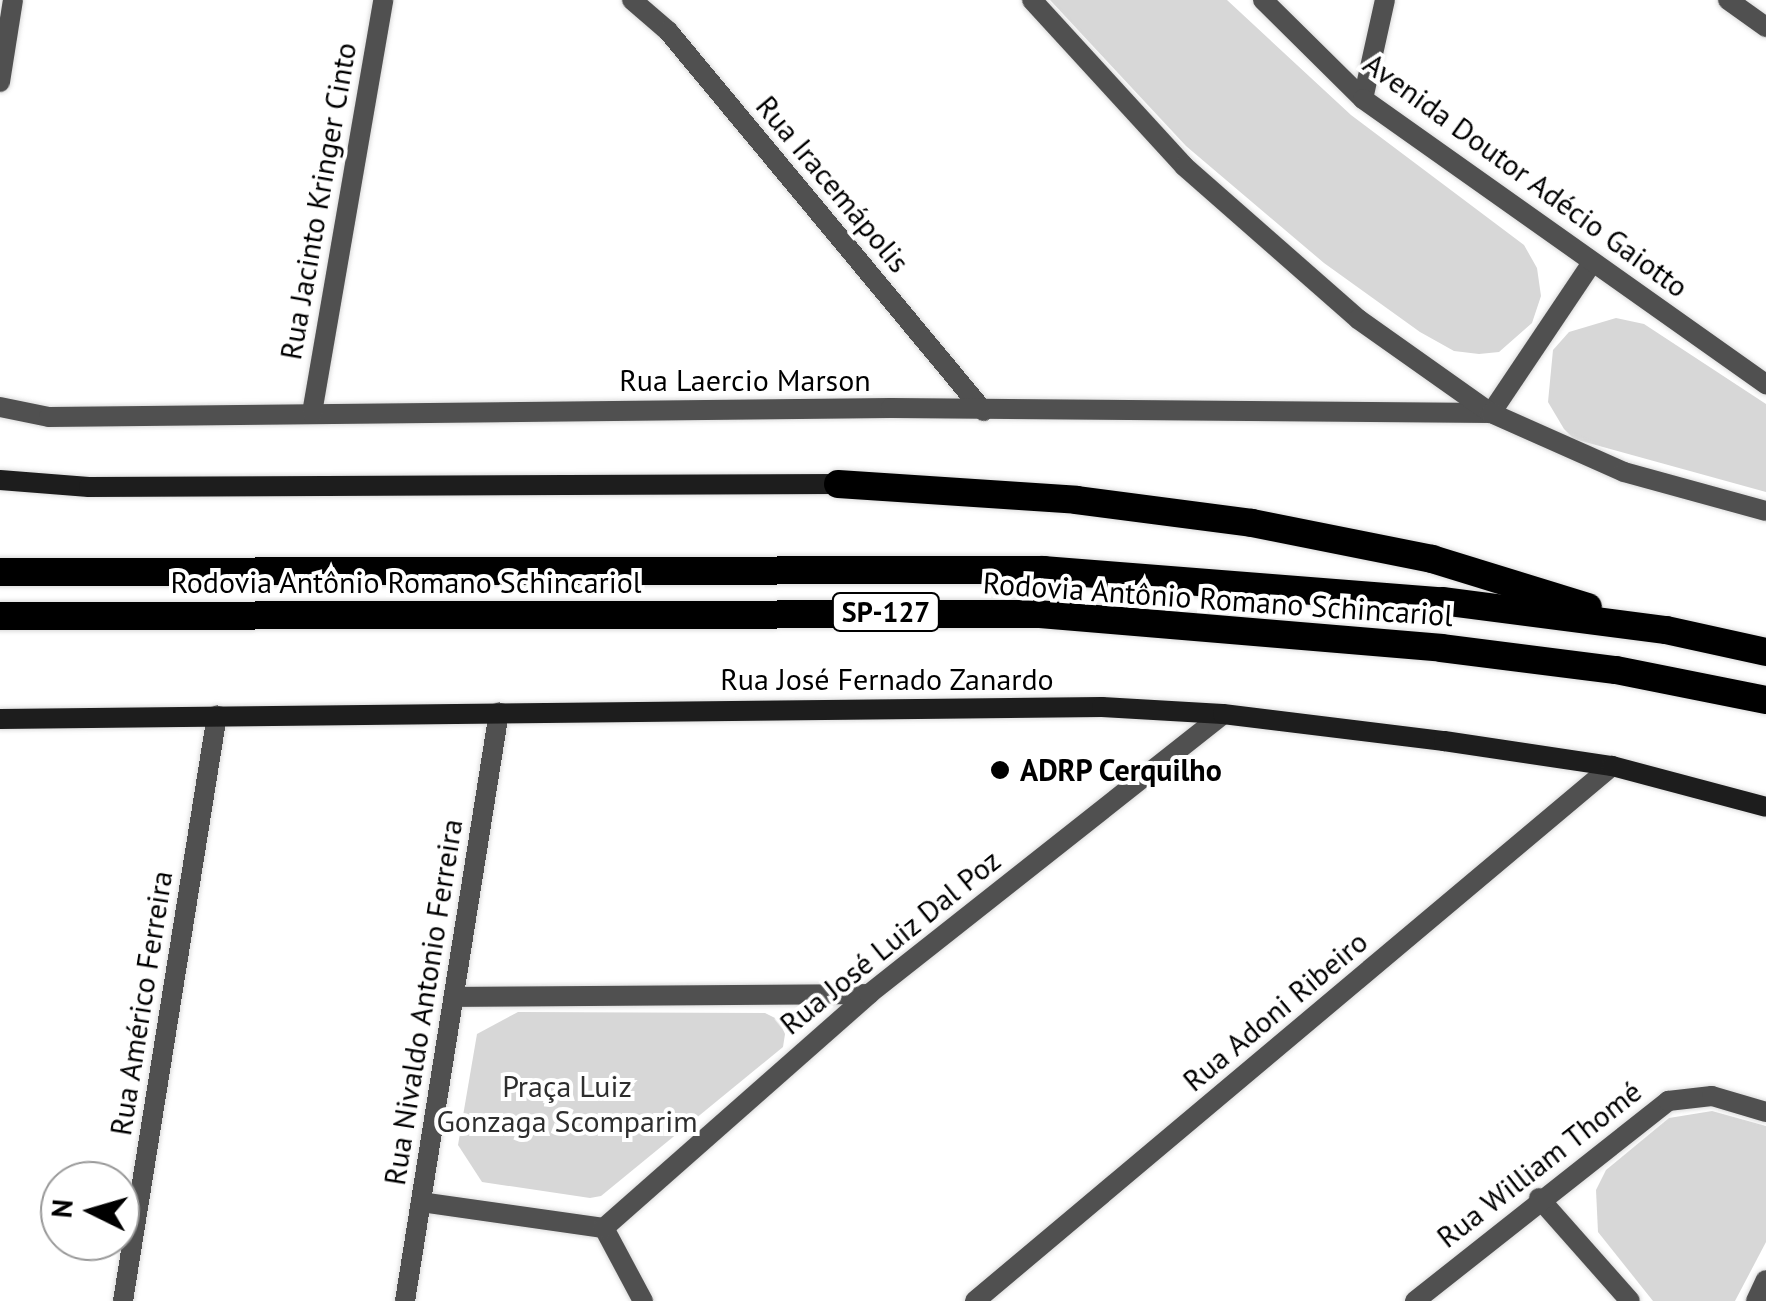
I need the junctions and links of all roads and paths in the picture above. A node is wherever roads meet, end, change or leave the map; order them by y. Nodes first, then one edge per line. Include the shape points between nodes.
1 (12, 0) edge
2 (383, 0) edge
3 (632, 0) edge
4 (1032, 0) edge
5 (1263, 0) edge
6 (1385, 0) edge
7 (1728, 0) edge
8 (1766, 26) edge
9 (0, 82) edge
10 (1363, 99) junction
11 (1590, 264) junction
12 (1766, 384) edge
13 (0, 407) edge
14 (312, 412) junction
15 (983, 412) junction
16 (1491, 413) junction
17 (0, 480) edge
18 (838, 484) joint
19 (1766, 511) edge
20 (0, 572) edge
21 (0, 616) edge
22 (1666, 630) junction
23 (1766, 652) edge
24 (1766, 700) edge
25 (499, 712) junction
26 (1223, 714) junction
27 (218, 715) junction
28 (0, 720) edge
29 (1612, 766) junction
30 (1766, 807) edge
31 (869, 994) junction
32 (454, 997) junction
33 (1766, 1112) edge
34 (1539, 1198) junction
35 (421, 1202) junction
36 (604, 1228) junction
37 (1766, 1280) edge
38 (124, 1301) edge
39 (406, 1301) edge
40 (643, 1301) edge
41 (976, 1301) edge
42 (1414, 1301) edge
43 (1630, 1301) edge
44 (1756, 1301) edge

1 - 9 street
2 - 14 street, Rua Jacinto Kringer Cinto
3 - 15 street, Rua Iracemápolis via 668,31
4 - 16 street via 1184,166 1358,319
5 - 10 street, Avenida Doutor Adécio Gaiotto
6 - 10 street
7 - 8 street
10 - 11 street, Avenida Doutor Adécio Gaiotto
11 - 12 street, Avenida Doutor Adécio Gaiotto
11 - 16 street
13 - 14 street, Rua Laercio Marson via 49,417
14 - 15 street, Rua Laercio Marson
15 - 16 street, Rua Laercio Marson
16 - 19 street via 1624,472
17 - 18 main road via 89,487
18 - 22 highway via 1076,500 1252,523 1432,559
20 - 22 highway, Rodovia Antônio Romano Schincariol / SP-127 via 1044,570 1422,599
21 - 24 highway, Rodovia Antônio Romano Schincariol / SP-127 via 1038,614 1441,648 1616,670
22 - 23 highway, Rodovia Antônio Romano Schincariol / SP-127
25 - 26 main road, Rua José Fernado Zanardo via 1102,707
25 - 27 main road, Rua José Fernado Zanardo
25 - 32 street, Rua Nivaldo Antonio Ferreira
26 - 29 main road, Rua José Fernado Zanardo
26 - 31 street, Rua José Luiz Dal Poz
27 - 28 main road, Rua José Fernado Zanardo
27 - 38 street, Rua Américo Ferreira
29 - 30 main road, Rua José Fernado Zanardo
29 - 41 street, Rua Adoni Ribeiro
31 - 32 street
31 - 36 street, Rua José Luiz Dal Poz
32 - 35 street, Rua Nivaldo Antonio Ferreira
33 - 34 street, Rua William Thomé via 1712,1096 1668,1101
34 - 42 street, Rua William Thomé
34 - 43 street
35 - 36 street
35 - 39 street, Rua Nivaldo Antonio Ferreira
36 - 40 street
37 - 44 street

